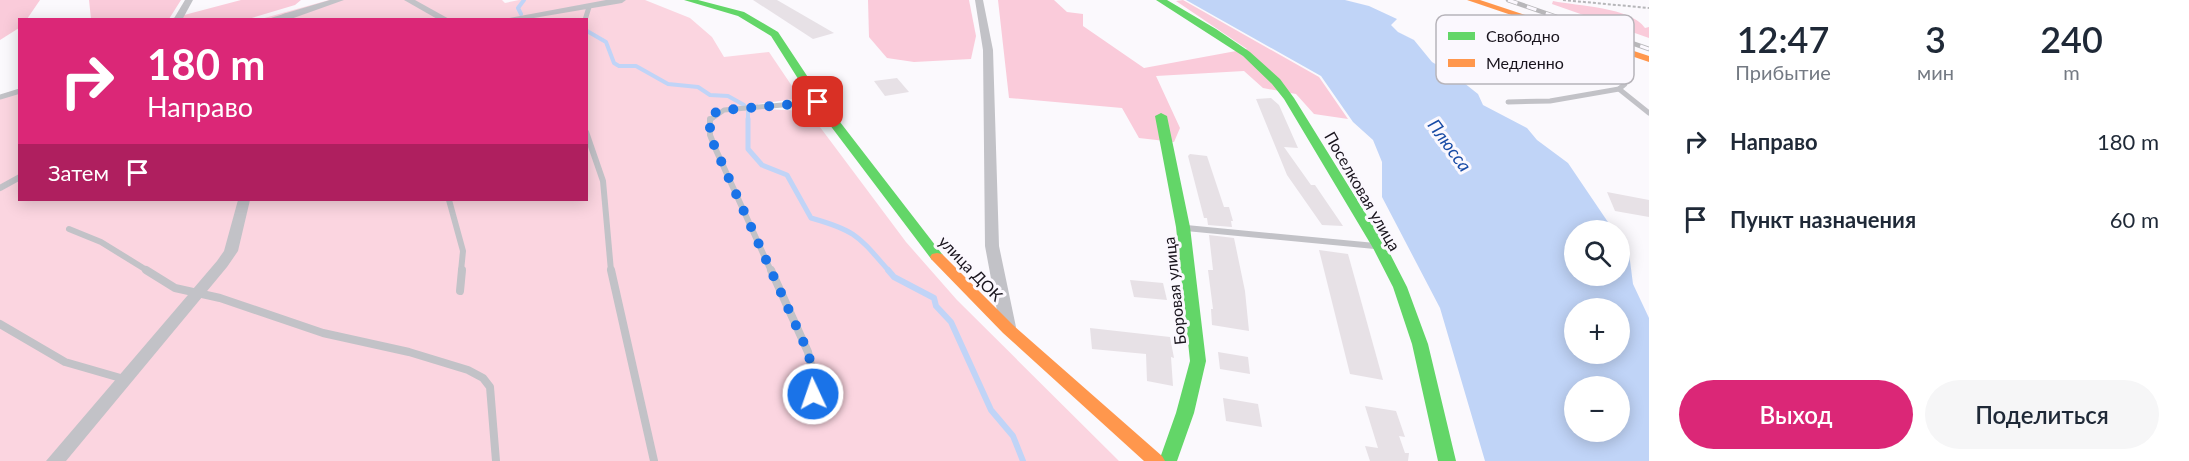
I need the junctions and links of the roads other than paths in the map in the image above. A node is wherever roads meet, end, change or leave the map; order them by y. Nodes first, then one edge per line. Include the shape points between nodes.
1 (189, 0) edge
2 (340, 0) edge
3 (408, 0) edge
4 (622, 0) edge
5 (688, 0) edge
6 (979, 0) edge
7 (1160, 0) edge
8 (1471, 0) edge
9 (589, 7) junction
10 (1517, 15) edge
11 (178, 18) edge
12 (284, 18) edge
13 (443, 18) edge
14 (515, 18) edge
15 (586, 18) edge
16 (1634, 54) edge
17 (1649, 59) edge
18 (1625, 84) edge
19 (1618, 89) junction
20 (18, 92) edge
21 (0, 97) edge
22 (818, 102) junction
23 (1508, 102) dead end
24 (1649, 113) edge
25 (1161, 116) dead end
26 (588, 138) edge
27 (18, 178) edge
28 (0, 188) edge
29 (244, 201) edge
30 (449, 201) edge
31 (1183, 227) junction
32 (69, 229) dead end
33 (1378, 246) junction
34 (460, 291) dead end
35 (199, 294) junction
36 (0, 324) edge
37 (1008, 329) junction
38 (124, 379) junction
39 (811, 411) dead end
40 (55, 461) edge
41 (496, 461) edge
42 (654, 461) edge
43 (1156, 461) edge
44 (1167, 461) edge
45 (1447, 461) edge

1 - 11 street
2 - 12 street
3 - 13 street
4 - 9 street
5 - 22 street, улица ДОК via 741,14 775,34
6 - 37 street, улица ДОК via 988,50 992,246
7 - 33 street, Поселковая улица via 1230,41 1285,89
8 - 10 street
9 - 14 street
9 - 15 lane
16 - 17 street
18 - 19 lane
19 - 23 lane via 1570,100
19 - 24 lane
20 - 21 lane
22 - 37 street, улица ДОК via 919,237
22 - 39 lane via 724,110 710,118 710,135 716,150 808,352 814,378
25 - 31 street, Боровая улица
26 - 42 lane via 603,181 611,273
27 - 28 lane
29 - 35 street via 231,251
30 - 34 lane via 463,250
31 - 33 lane
31 - 44 street, Боровая улица via 1198,361
32 - 35 lane via 101,242 175,288
33 - 45 street, Поселковая улица via 1408,306
35 - 38 street
35 - 41 lane via 323,333 409,352 483,378 490,387
36 - 38 lane via 21,332 50,354 108,377
37 - 43 street
38 - 40 street

